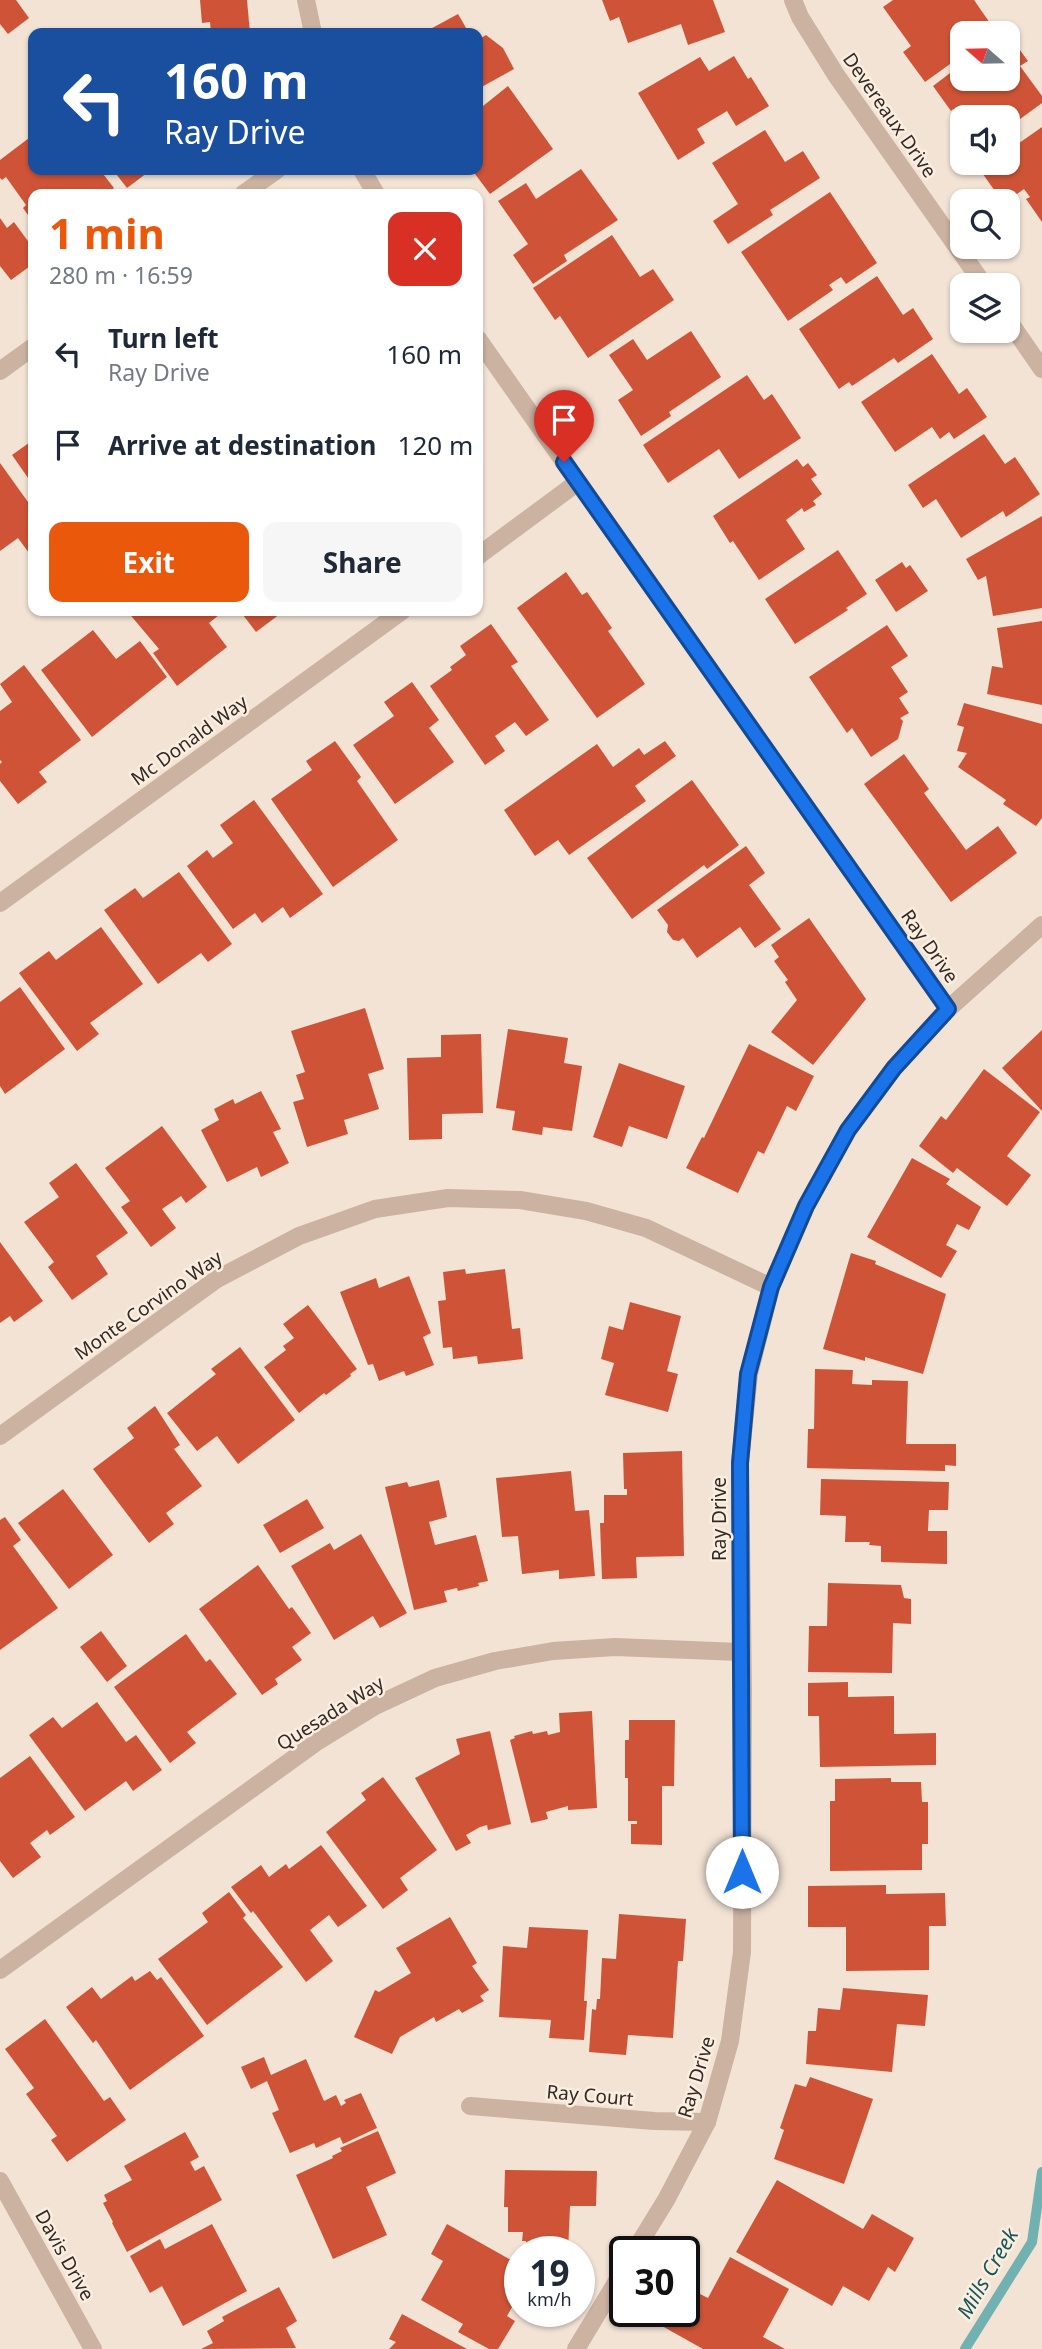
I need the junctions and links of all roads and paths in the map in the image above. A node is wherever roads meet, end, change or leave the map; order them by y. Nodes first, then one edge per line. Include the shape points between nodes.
1 (306, 0) edge
2 (793, 0) edge
3 (312, 28) edge
4 (270, 175) edge
5 (250, 189) edge
6 (976, 273) edge
7 (1020, 337) edge
8 (483, 346) edge
9 (28, 351) edge
10 (1042, 369) edge
11 (0, 371) edge
12 (578, 482) junction
13 (483, 552) edge
14 (395, 616) edge
15 (0, 902) edge
16 (1042, 925) edge
17 (948, 1009) junction
18 (771, 1287) junction
19 (0, 1436) edge
20 (740, 1652) junction
21 (0, 1970) edge
22 (470, 2106) dead end
23 (707, 2122) junction
24 (0, 2182) edge
25 (644, 2236) edge
26 (609, 2294) edge
27 (93, 2349) edge
28 (576, 2349) edge

1 - 3 street
2 - 6 street, Devereaux Drive via 836,75
4 - 5 street
7 - 10 street
8 - 12 street, Ray Drive
9 - 11 street
12 - 13 street
12 - 17 street, Ray Drive
14 - 15 street, Mc Donald Way
16 - 17 street
17 - 18 street, Ray Drive via 894,1068 848,1130 806,1206
18 - 19 street, Monte Corvino Way via 646,1228 586,1211 520,1200 448,1198 375,1209 299,1236 217,1279
18 - 20 street, Ray Drive via 748,1374 740,1463
20 - 21 street, Quesada Way via 615,1647 552,1651 435,1678 375,1706 318,1741
20 - 23 street, Ray Drive via 742,1952 730,2041
22 - 23 street, Ray Court
23 - 25 street, Ray Drive
24 - 27 street, Davis Drive
26 - 28 street

